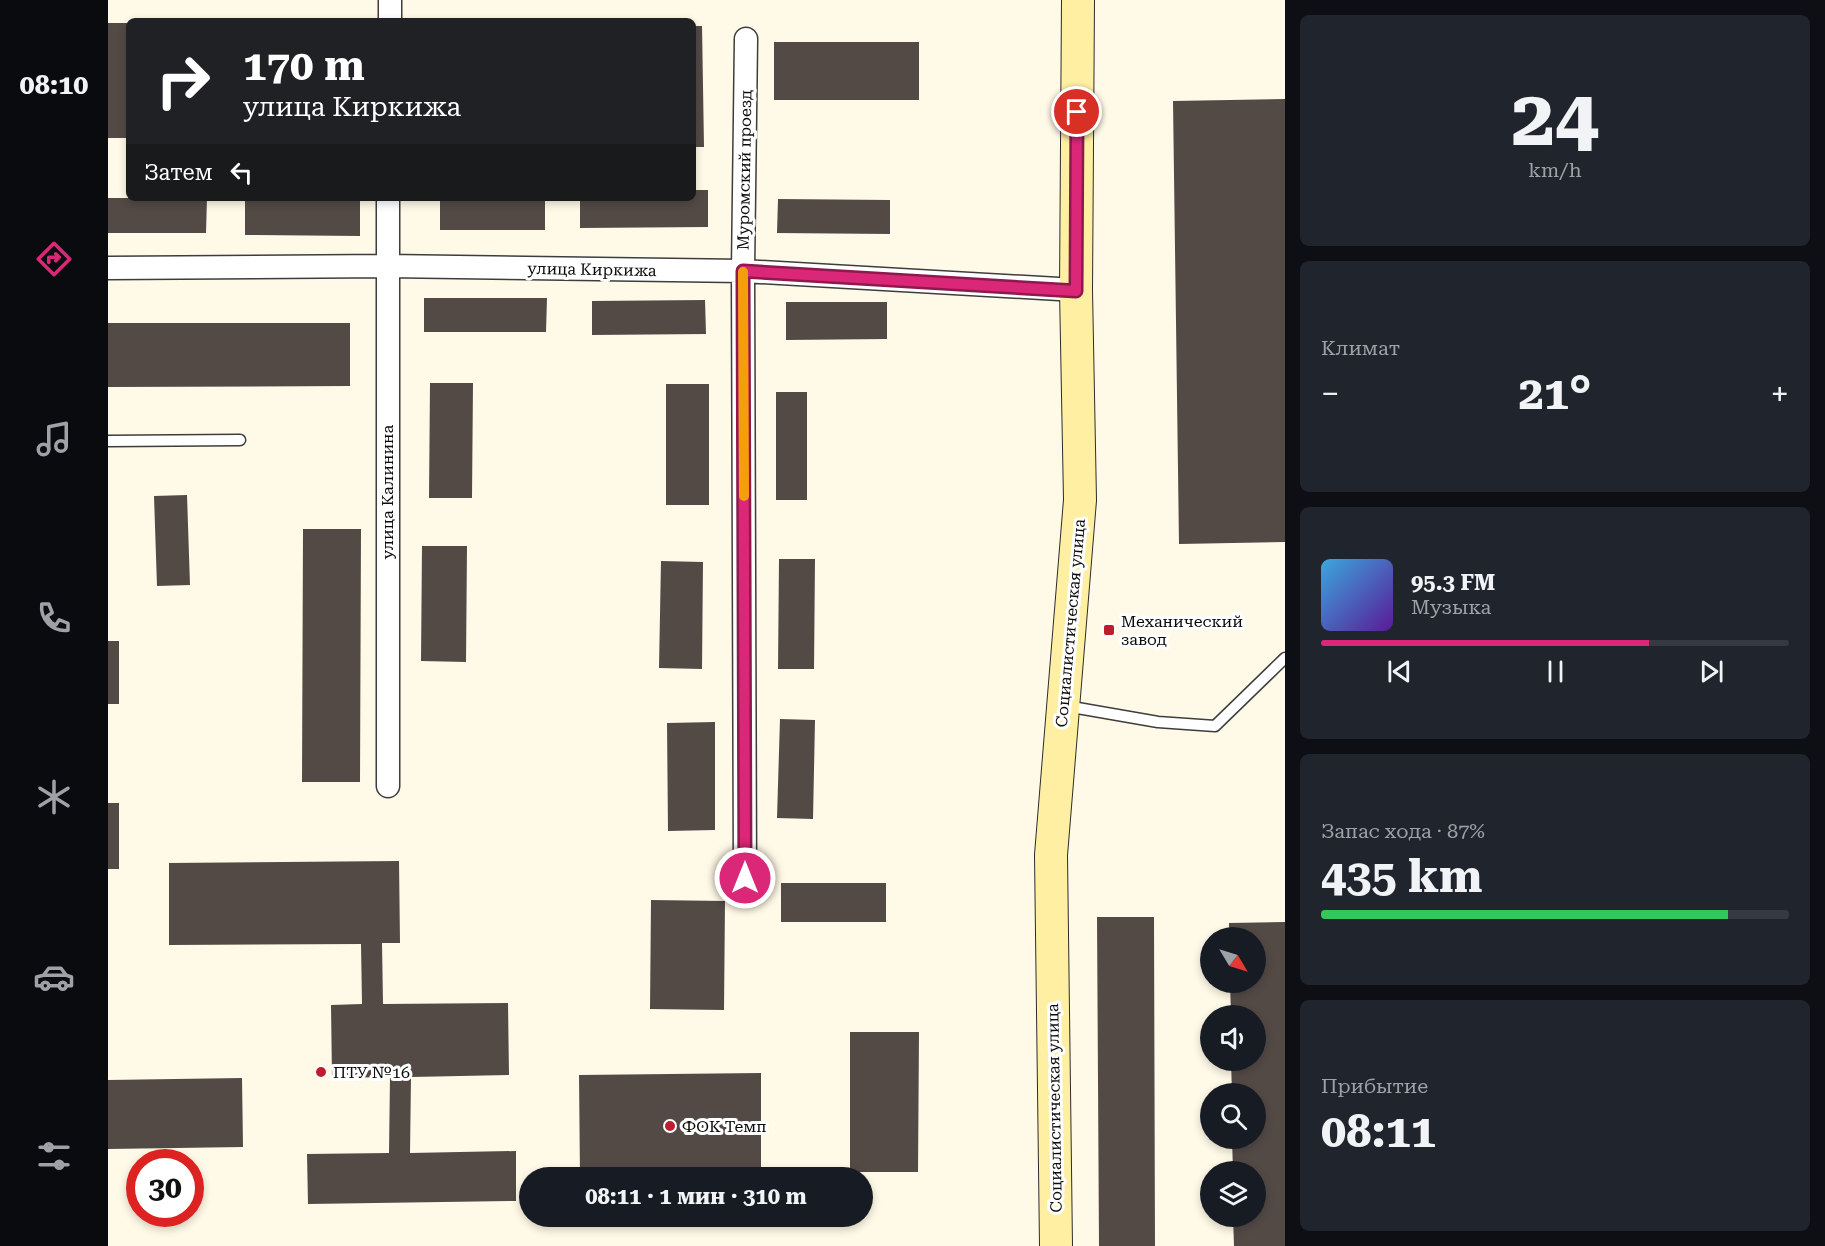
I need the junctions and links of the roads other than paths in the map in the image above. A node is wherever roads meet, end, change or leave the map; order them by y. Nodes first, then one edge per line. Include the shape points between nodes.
1 (390, 0) edge
2 (1078, 0) edge
3 (390, 18) edge
4 (746, 39) dead end
5 (388, 201) edge
6 (387, 266) junction
7 (108, 268) edge
8 (743, 271) junction
9 (1076, 291) junction
10 (240, 440) dead end
11 (108, 441) edge
12 (1285, 658) edge
13 (1062, 706) junction
14 (388, 786) dead end
15 (745, 878) dead end
16 (1056, 1246) edge

1 - 3 street
2 - 9 main road, Социалистическая улица
4 - 8 street, Муромский проезд
5 - 6 street, улица Калинина
6 - 7 street, улица Киркижа
6 - 8 street, улица Киркижа
6 - 14 street, улица Калинина
8 - 9 street, улица Киркижа
8 - 15 street, Муромский проезд
9 - 13 main road, Социалистическая улица via 1080,500
10 - 11 lane
12 - 13 lane via 1215,726 1158,722
13 - 16 main road, Социалистическая улица via 1051,855

